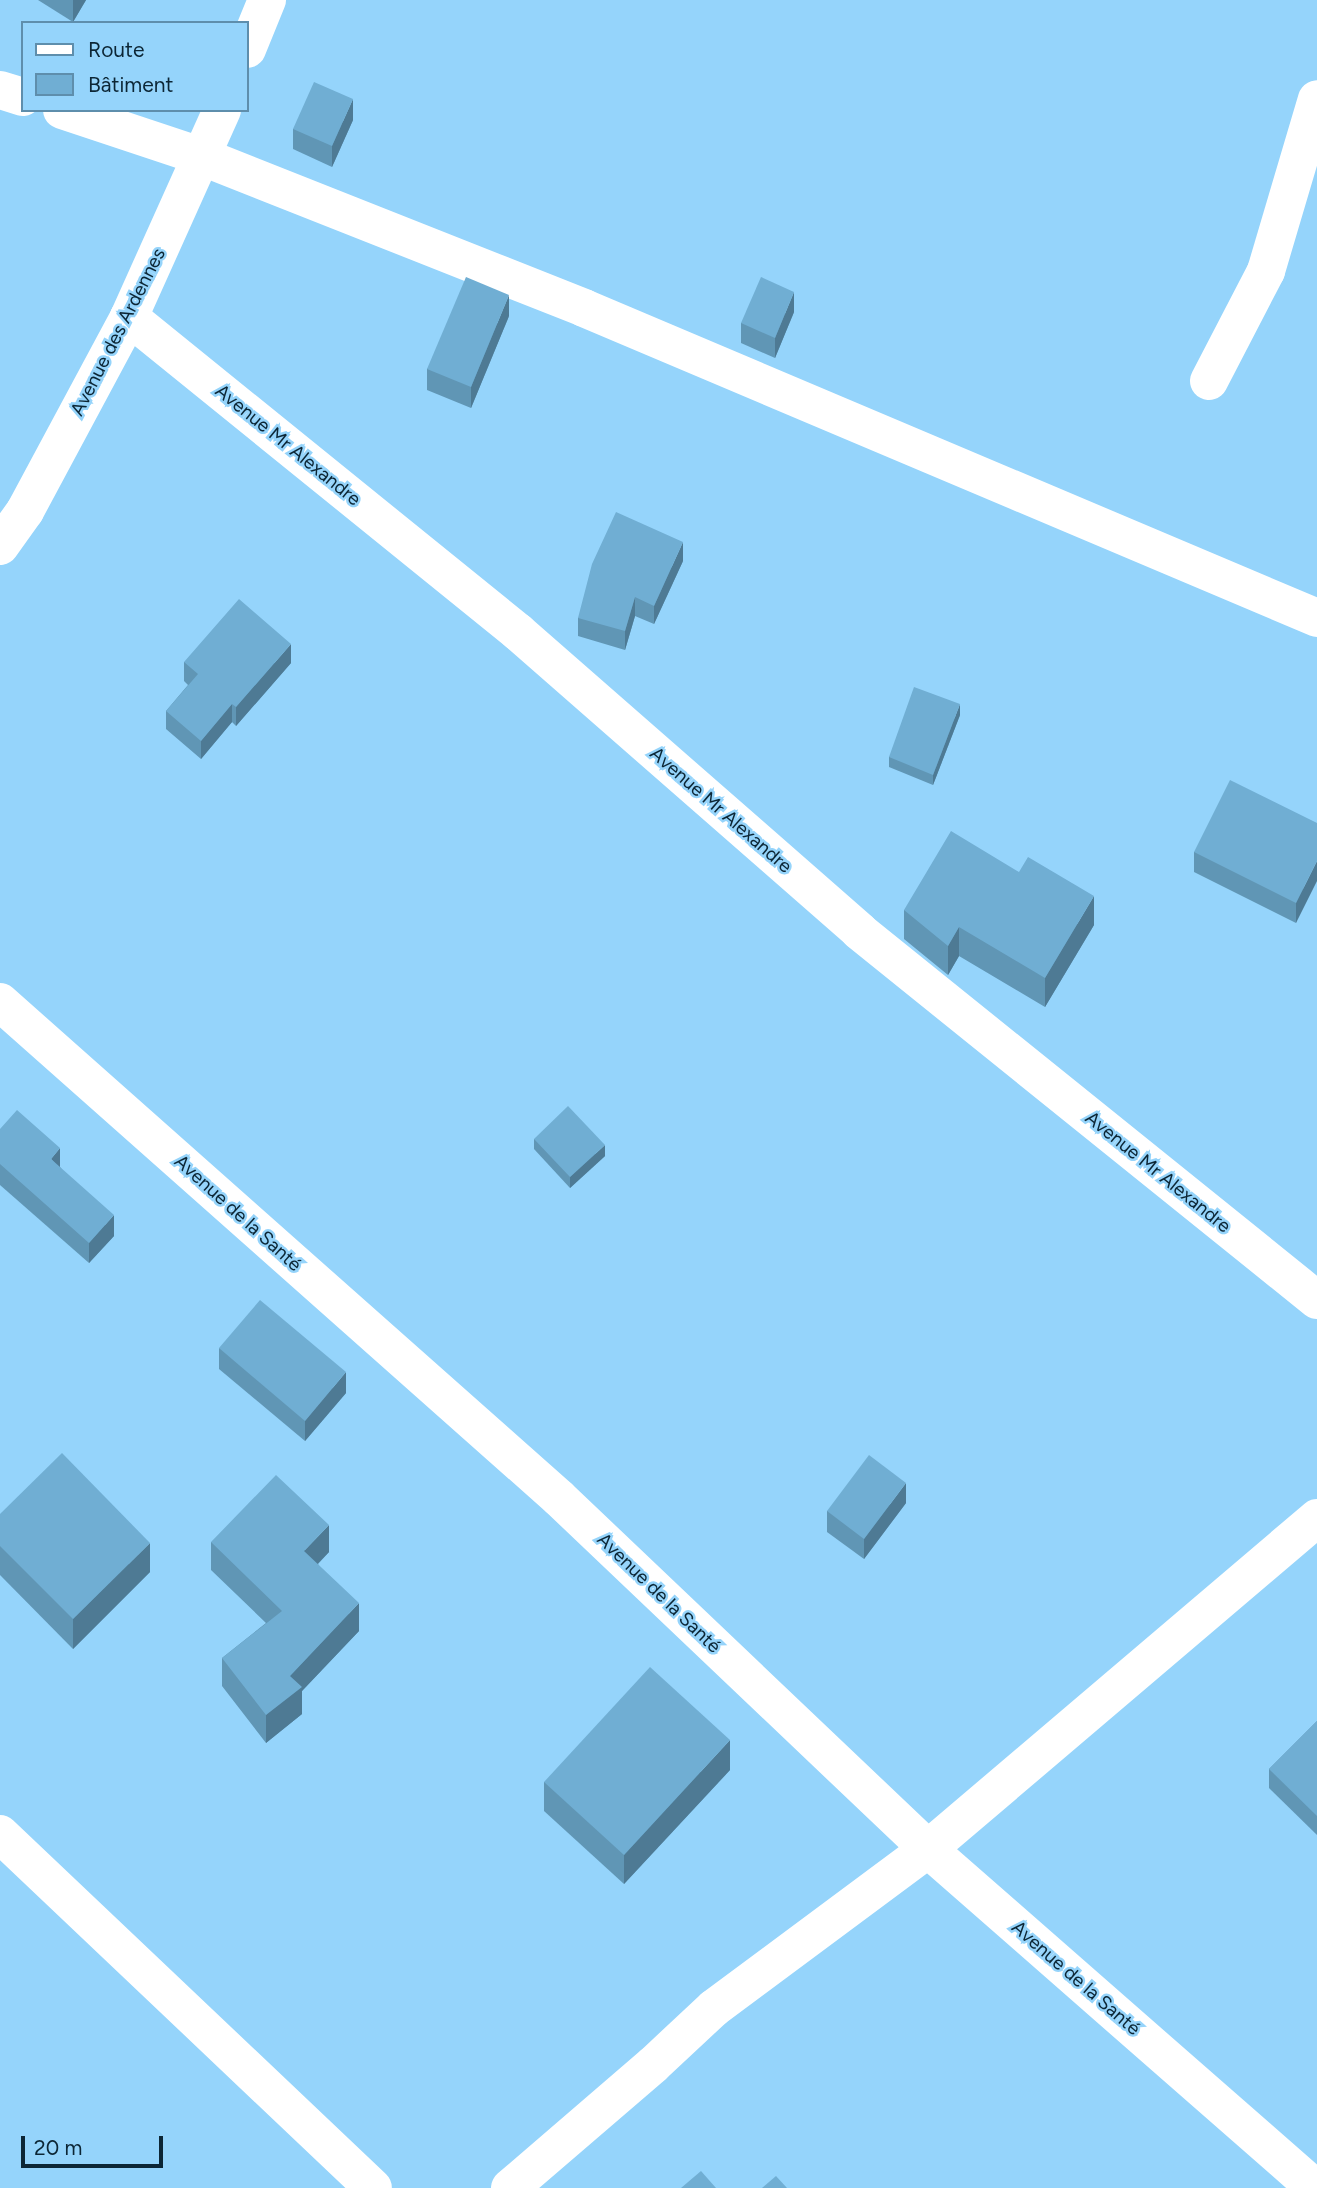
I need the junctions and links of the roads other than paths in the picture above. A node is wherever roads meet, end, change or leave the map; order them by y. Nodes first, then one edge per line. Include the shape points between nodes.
1 (267, 0) edge
2 (248, 47) edge
3 (0, 90) edge
4 (21, 96) edge
5 (1317, 99) edge
6 (68, 112) edge
7 (221, 112) edge
8 (202, 157) junction
9 (129, 317) junction
10 (1209, 382) dead end
11 (0, 546) edge
12 (1317, 618) edge
13 (0, 1002) edge
14 (1317, 1300) edge
15 (1317, 1518) edge
16 (0, 1833) edge
17 (928, 1849) junction
18 (373, 2188) edge
19 (510, 2188) edge
20 (1315, 2188) edge

1 - 2 street
3 - 4 street
5 - 10 street via 1266,271
6 - 8 street
7 - 8 street, Avenue des Ardennes
8 - 9 street, Avenue des Ardennes
8 - 12 street via 584,308
9 - 11 street, Avenue des Ardennes via 25,511
9 - 14 street, Avenue Mr Alexandre via 518,632 859,932
13 - 17 street, Avenue de la Santé via 559,1498
15 - 17 street
16 - 18 street
17 - 19 street via 714,2008
17 - 20 street, Avenue de la Santé

